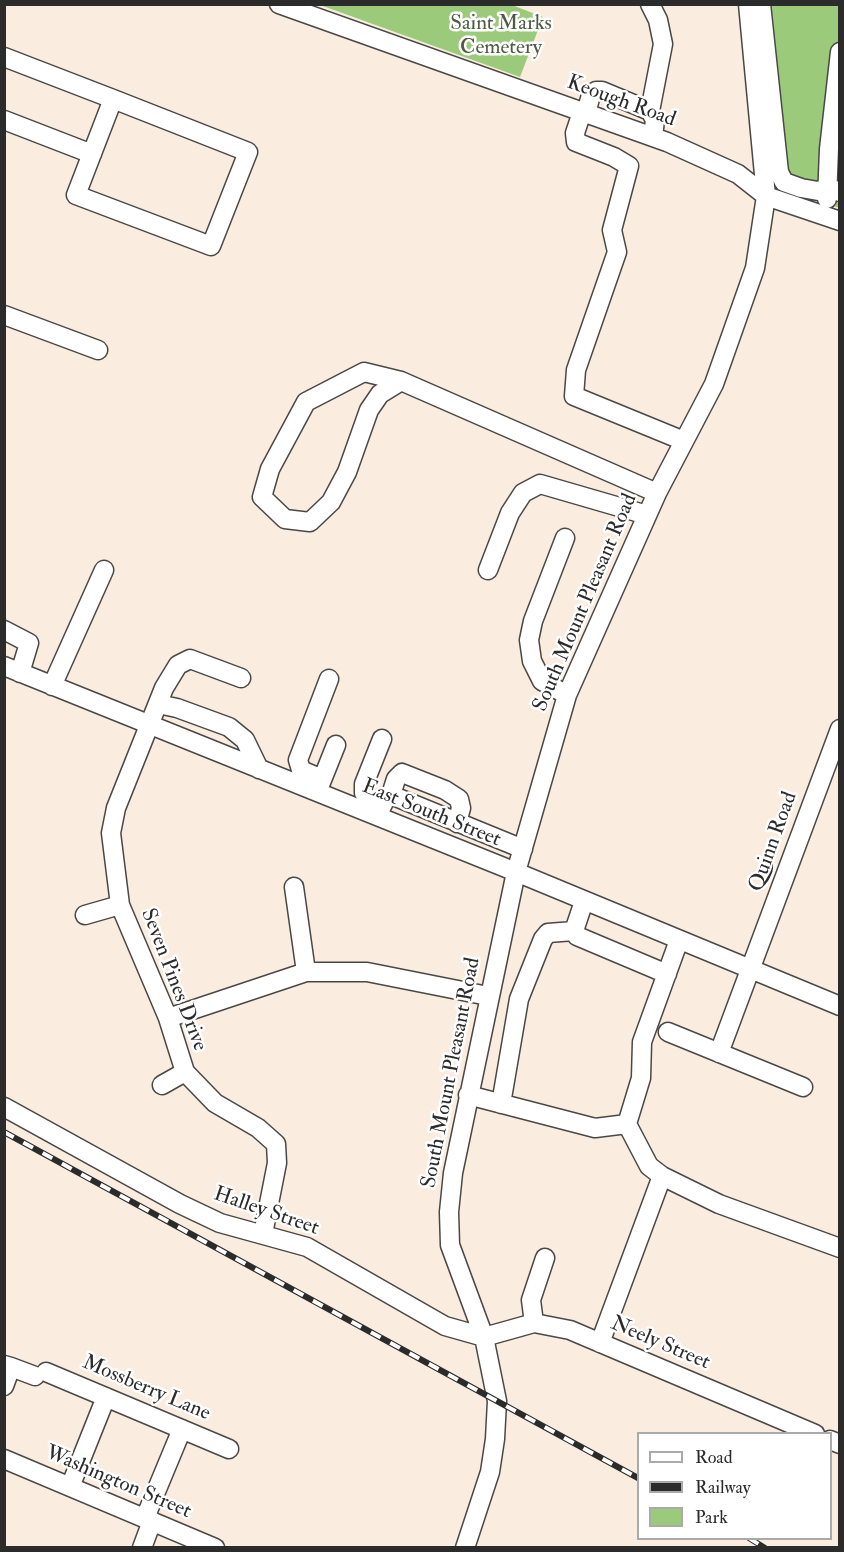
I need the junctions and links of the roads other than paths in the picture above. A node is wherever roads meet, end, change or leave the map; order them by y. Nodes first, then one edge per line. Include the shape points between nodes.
1 (279, 4) edge
2 (650, 4) edge
3 (747, 4) edge
4 (761, 4) edge
5 (840, 52) edge
6 (7, 65) edge
7 (113, 99) junction
8 (650, 111) junction
9 (584, 112) junction
10 (4, 120) edge
11 (653, 137) junction
12 (92, 153) junction
13 (840, 167) edge
14 (834, 190) edge
15 (766, 196) junction
16 (832, 218) edge
17 (4, 315) edge
18 (98, 350) dead end
19 (401, 381) junction
20 (684, 441) junction
21 (657, 493) junction
22 (647, 515) junction
23 (565, 538) dead end
24 (104, 570) dead end
25 (488, 570) dead end
26 (4, 630) edge
27 (12, 669) edge
28 (241, 678) dead end
29 (329, 679) dead end
30 (52, 686) junction
31 (567, 695) junction
32 (158, 704) junction
33 (150, 726) junction
34 (840, 729) edge
35 (382, 739) dead end
36 (336, 746) dead end
37 (260, 769) junction
38 (320, 786) junction
39 (384, 804) junction
40 (457, 823) junction
41 (523, 849) junction
42 (516, 872) junction
43 (294, 887) dead end
44 (584, 901) junction
45 (120, 905) junction
46 (85, 915) dead end
47 (574, 931) junction
48 (679, 940) junction
49 (751, 970) junction
50 (306, 972) junction
51 (667, 974) junction
52 (488, 996) junction
53 (840, 1006) edge
54 (168, 1018) junction
55 (668, 1032) dead end
56 (719, 1053) junction
57 (184, 1072) junction
58 (162, 1085) dead end
59 (803, 1087) dead end
60 (468, 1095) junction
61 (501, 1104) junction
62 (4, 1107) edge
63 (627, 1124) junction
64 (662, 1176) junction
65 (263, 1234) junction
66 (840, 1248) edge
67 (545, 1258) dead end
68 (534, 1323) junction
69 (484, 1337) junction
70 (600, 1343) junction
71 (8, 1366) edge
72 (4, 1386) edge
73 (106, 1397) junction
74 (182, 1428) junction
75 (810, 1432) edge
76 (229, 1449) dead end
77 (4, 1459) edge
78 (70, 1487) junction
79 (149, 1520) junction
80 (142, 1548) edge
81 (215, 1548) edge
82 (465, 1548) edge

1 - 9 street, Keough Road
2 - 8 street via 663,44
3 - 15 street, South Mount Pleasant Road
4 - 14 street via 779,172 784,182 801,188
5 - 14 street via 829,149
6 - 7 street
7 - 12 street
7 - 12 street via 248,152 211,246 76,195
8 - 9 street via 599,91 591,95
8 - 11 street via 654,117
9 - 11 street, Keough Road
9 - 20 street via 575,133 576,142 629,166 612,231 617,252 576,370 574,396
10 - 12 street
11 - 15 street, Keough Road via 738,174
13 - 14 street
14 - 16 street
15 - 16 street, Keough Road
15 - 20 street, South Mount Pleasant Road via 755,268 714,384
17 - 18 street
19 - 19 street via 364,372 306,402 270,469 262,497 285,519 310,522 331,502 369,410 380,394
19 - 21 street
20 - 21 street, South Mount Pleasant Road
21 - 22 street, South Mount Pleasant Road
22 - 25 street via 540,484 523,493 510,513
22 - 31 street, South Mount Pleasant Road
23 - 31 street via 533,621 530,640 532,661 543,681
24 - 30 street
26 - 27 street via 29,643
27 - 30 street, East South Street
28 - 32 street, Seven Pines Drive via 190,659 178,664
29 - 38 street via 298,760 301,770
30 - 33 street, East South Street
31 - 41 street, South Mount Pleasant Road
32 - 33 street, Seven Pines Drive
32 - 37 street via 229,727 245,740
33 - 37 street, East South Street
33 - 45 street, Seven Pines Drive via 116,808 111,833
34 - 49 street, Quinn Road
35 - 39 street via 364,793
36 - 38 street
37 - 38 street, East South Street
38 - 39 street, East South Street
39 - 40 street
39 - 40 street via 402,773 459,799
39 - 42 street, East South Street
40 - 41 street
41 - 42 street, South Mount Pleasant Road
42 - 44 street, East South Street
42 - 52 street, South Mount Pleasant Road
43 - 50 street
44 - 47 street
44 - 48 street, East South Street
45 - 46 street, Seven Pines Drive
45 - 54 street, Seven Pines Drive
47 - 51 street via 577,936
47 - 61 street via 548,933 543,939 519,999
48 - 49 street, East South Street
48 - 51 street
49 - 53 street, East South Street
49 - 56 street, Quinn Road
50 - 52 street via 367,972
50 - 54 street
51 - 63 street via 642,1042 641,1078
52 - 60 street, South Mount Pleasant Road
54 - 57 street, Seven Pines Drive
55 - 56 street
56 - 59 street
57 - 58 street, Seven Pines Drive
57 - 65 street, Seven Pines Drive via 215,1103 258,1128 276,1144 277,1162
60 - 61 street
60 - 69 street, South Mount Pleasant Road via 453,1173 450,1245
61 - 63 street via 595,1128
62 - 65 street, Halley Street via 180,1204 220,1223
63 - 64 street via 649,1166
64 - 66 street via 719,1204
64 - 70 street
65 - 69 street, Halley Street via 307,1247 445,1326
67 - 68 street via 531,1300
68 - 69 street, Neely Street
68 - 70 street, Neely Street via 570,1329
69 - 82 street, South Mount Pleasant Road via 497,1401 495,1439 490,1472
70 - 75 street, Neely Street
71 - 72 street
71 - 73 street, Mossberry Lane
73 - 74 street, Mossberry Lane
73 - 78 street
74 - 76 street, Mossberry Lane
74 - 79 street
77 - 78 street, Washington Street
78 - 79 street, Washington Street
79 - 80 street
79 - 81 street, Washington Street

